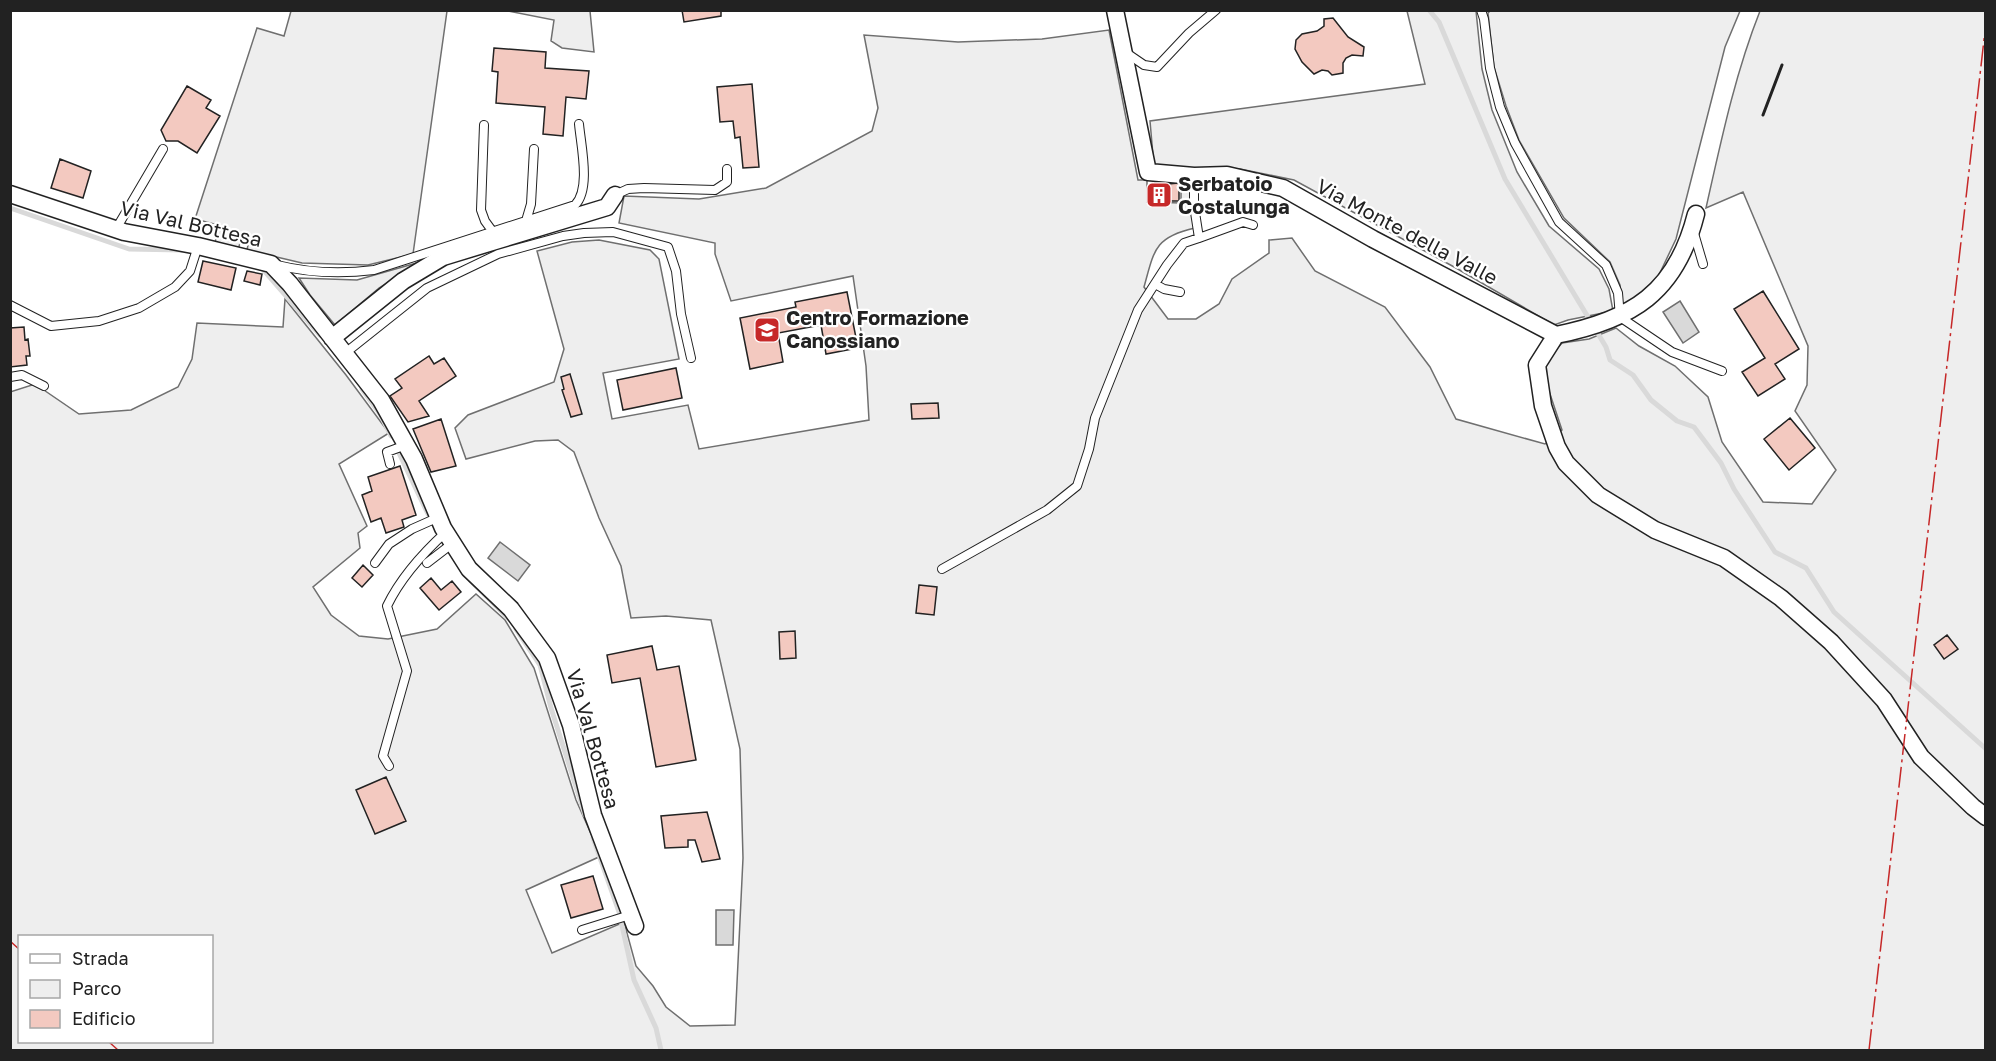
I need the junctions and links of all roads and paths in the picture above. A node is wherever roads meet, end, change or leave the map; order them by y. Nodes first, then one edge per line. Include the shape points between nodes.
1 (1115, 10) edge
2 (1216, 10) edge
3 (1481, 10) edge
4 (1125, 52) junction
5 (579, 124) dead end
6 (484, 125) dead end
7 (163, 149) dead end
8 (534, 149) dead end
9 (728, 169) dead end
10 (1194, 176) junction
11 (10, 194) edge
12 (615, 195) joint
13 (526, 221) junction
14 (1694, 221) joint
15 (1253, 225) dead end
16 (116, 230) junction
17 (493, 232) junction
18 (1199, 238) junction
19 (198, 246) junction
20 (271, 264) junction
21 (1703, 264) dead end
22 (1155, 284) junction
23 (1180, 292) dead end
24 (10, 305) edge
25 (1620, 317) junction
26 (1556, 335) junction
27 (332, 338) junction
28 (344, 354) junction
29 (691, 358) dead end
30 (1722, 371) dead end
31 (10, 377) edge
32 (44, 386) dead end
33 (406, 445) junction
34 (390, 464) dead end
35 (446, 530) junction
36 (375, 563) dead end
37 (428, 563) dead end
38 (942, 569) dead end
39 (389, 766) dead end
40 (1986, 817) edge
41 (632, 920) joint
42 (582, 930) dead end

1 - 4 street, Via Monte della Valle
2 - 4 lane via 1156,67 1143,65
3 - 25 lane via 1490,68 1515,143 1559,222 1606,265 1618,293
4 - 10 street, Via Monte della Valle via 1149,176
5 - 13 lane via 584,184 581,199 575,205
6 - 17 lane via 482,210
7 - 16 lane
8 - 13 lane via 531,204
9 - 12 lane via 727,182 716,190 628,189
10 - 18 lane
10 - 26 street, Via Monte della Valle via 1227,175 1283,188
11 - 16 street, Via Val Bottesa
12 - 27 street via 607,207 443,257 403,281
13 - 17 lane
14 - 21 lane
14 - 25 street via 1678,262 1660,288
15 - 18 lane via 1243,222
16 - 19 street, Via Val Bottesa
17 - 20 lane via 374,270 294,270
18 - 22 lane via 1184,243
19 - 20 street, Via Val Bottesa
19 - 24 lane via 190,271 175,287 139,308 99,321 51,326
20 - 27 street, Via Val Bottesa
22 - 23 lane
22 - 38 lane via 1138,310 1116,363 1095,418 1077,486 1047,510
25 - 26 street
25 - 30 lane via 1672,352
26 - 40 street via 1537,365 1543,406 1566,463 1598,495 1655,530 1724,558 1781,598 1832,642 1884,700 1921,757
27 - 28 street, Via Val Bottesa
28 - 29 lane via 427,288 471,266 498,254 563,236 613,232 668,247
28 - 33 street, Via Val Bottesa via 381,400
31 - 32 lane via 22,375
33 - 34 lane via 387,452
33 - 35 street, Via Val Bottesa
35 - 36 lane via 412,530 389,544
35 - 37 lane
35 - 39 lane via 394,590 387,606 407,671 383,756
35 - 41 street, Via Val Bottesa via 469,569 511,609 547,658 571,725 593,815
41 - 42 lane

